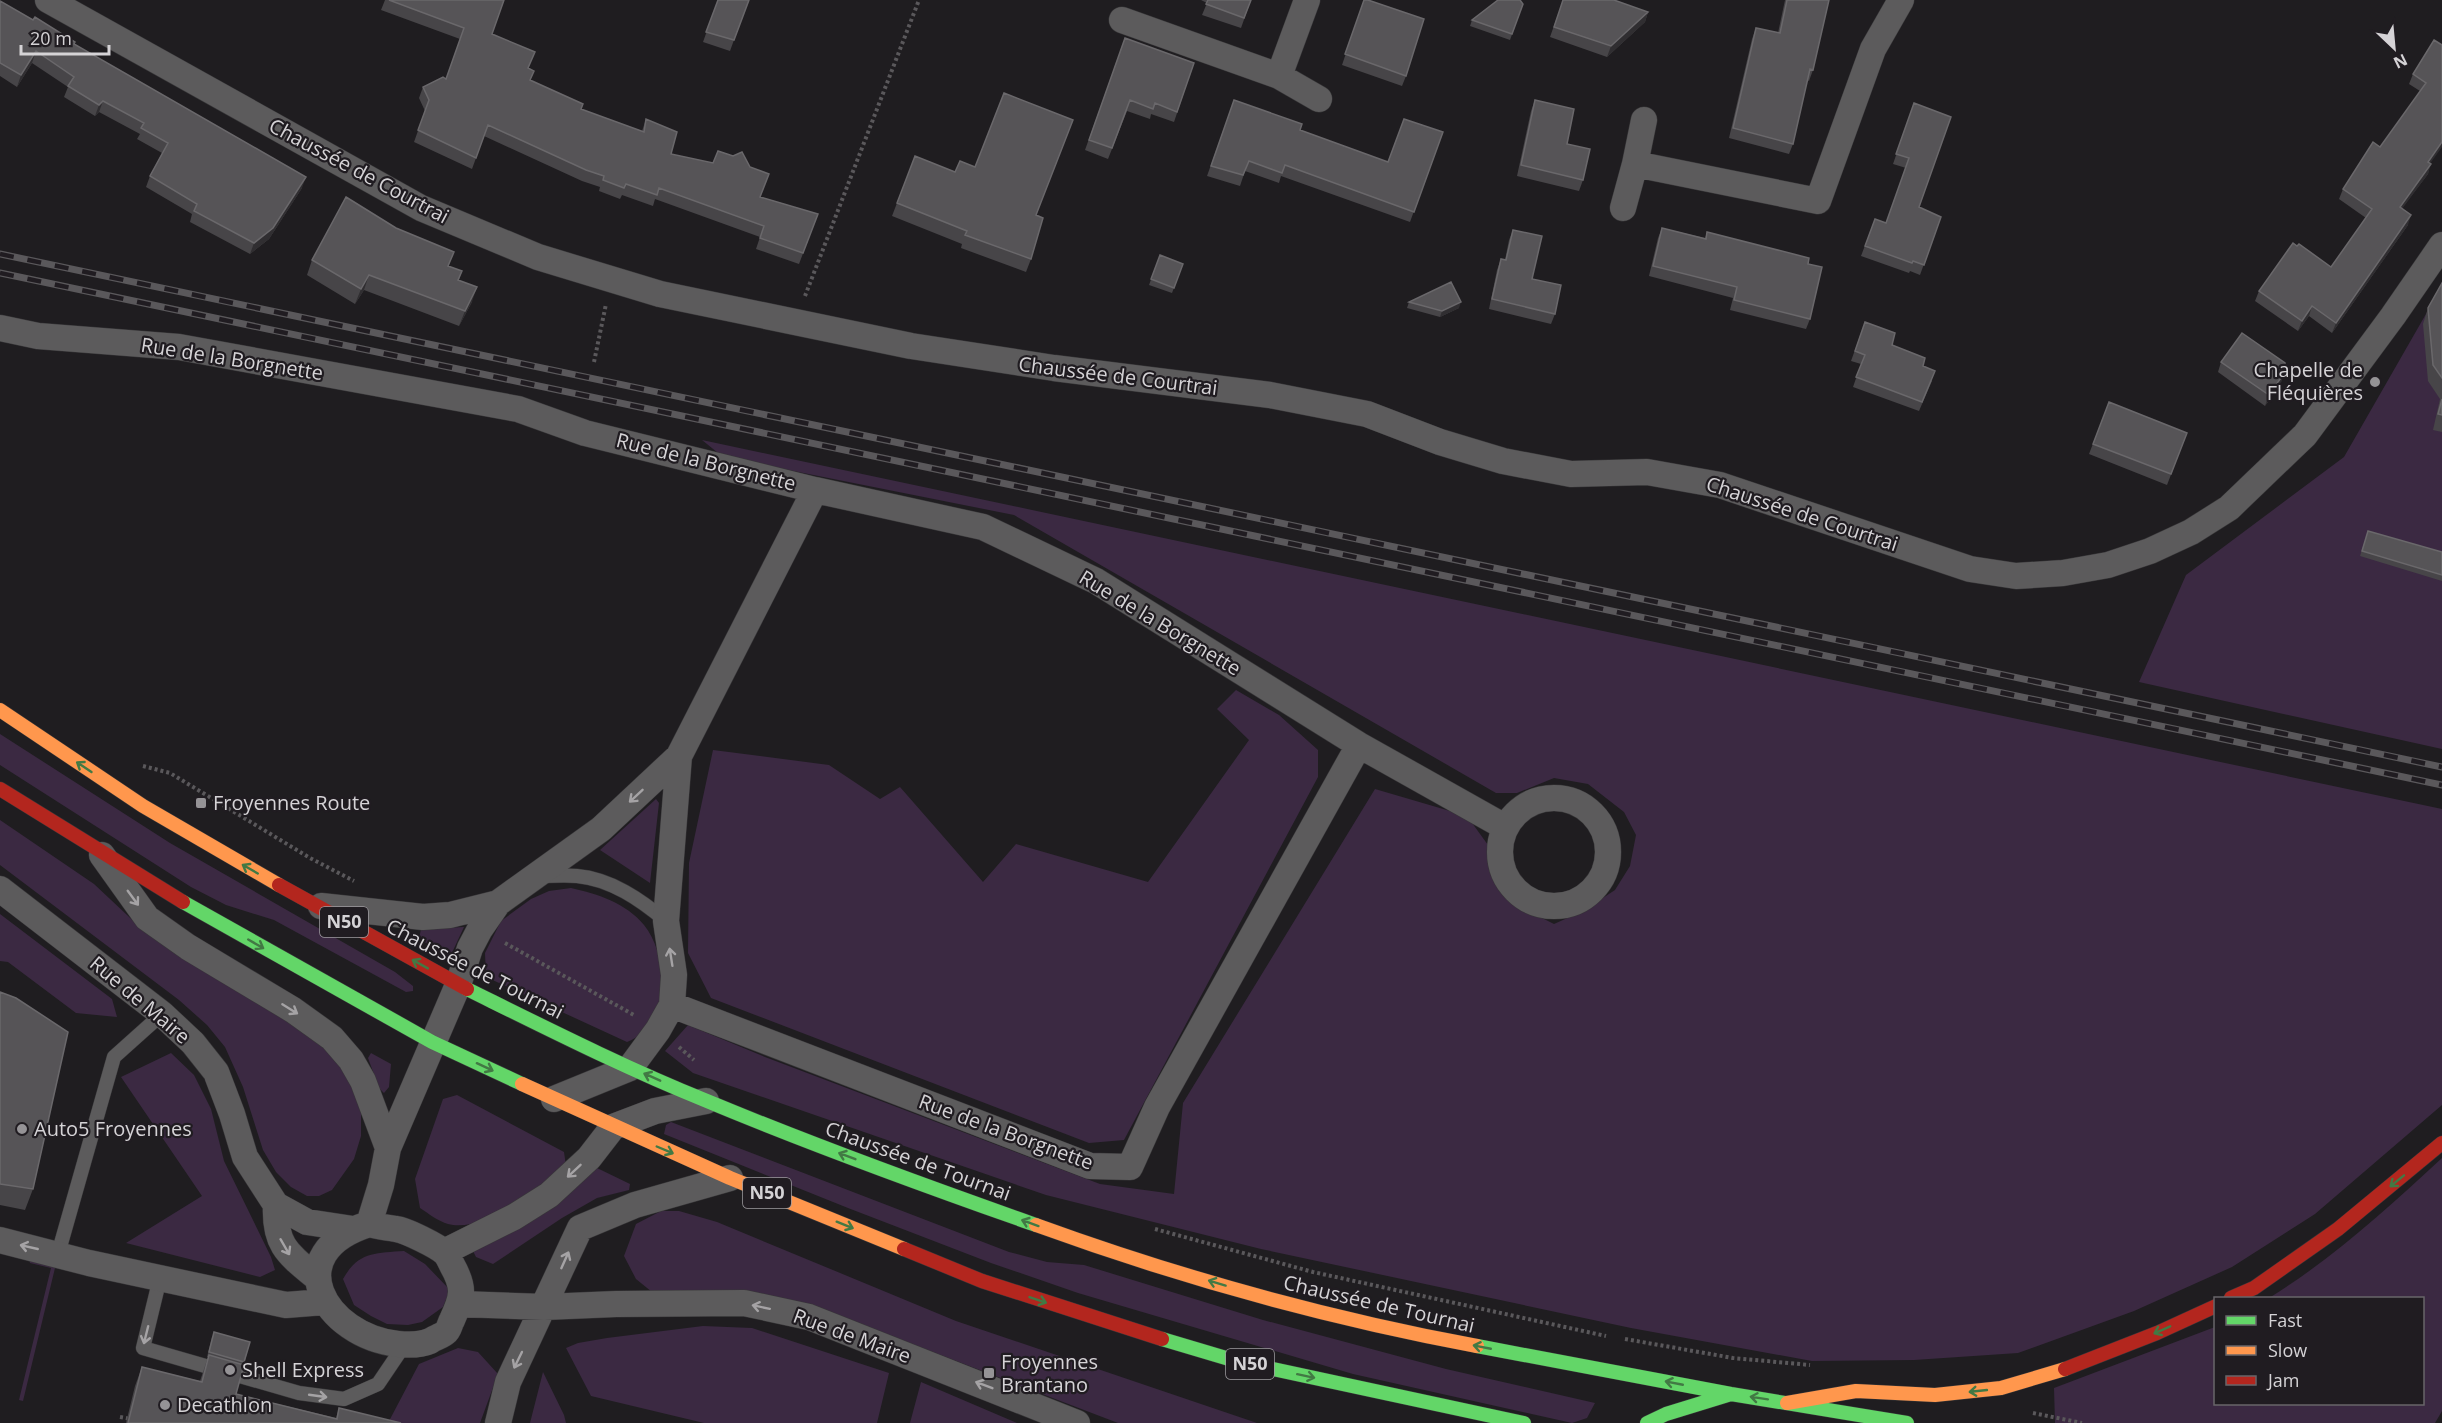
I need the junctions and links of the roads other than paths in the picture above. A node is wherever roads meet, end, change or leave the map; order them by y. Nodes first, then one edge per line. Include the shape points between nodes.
1 (48, 0) edge
2 (1307, 0) edge
3 (1901, 0) edge
4 (1122, 20) dead end
5 (1280, 76) junction
6 (1319, 99) dead end
7 (1644, 120) dead end
8 (1635, 164) junction
9 (1623, 208) dead end
10 (2442, 244) edge
11 (0, 328) edge
12 (815, 490) junction
13 (0, 710) edge
14 (1359, 745) junction
15 (679, 756) junction
16 (0, 789) edge
17 (1505, 827) junction
18 (99, 850) junction
19 (537, 876) junction
20 (0, 889) edge
21 (498, 903) junction
22 (312, 905) junction
23 (666, 921) junction
24 (458, 984) junction
25 (672, 1005) junction
26 (162, 1014) junction
27 (432, 1042) junction
28 (630, 1068) junction
29 (554, 1099) junction
30 (705, 1101) junction
31 (613, 1127) junction
32 (2442, 1143) edge
33 (388, 1148) junction
34 (730, 1178) junction
35 (276, 1205) junction
36 (361, 1227) junction
37 (0, 1240) edge
38 (444, 1252) junction
39 (58, 1254) junction
40 (160, 1278) junction
41 (321, 1290) junction
42 (2235, 1297) edge
43 (460, 1304) junction
44 (544, 1307) junction
45 (2214, 1307) edge
46 (405, 1344) junction
47 (1731, 1394) junction
48 (1788, 1403) junction
49 (498, 1423) edge
50 (1077, 1423) edge
51 (1524, 1423) edge
52 (1647, 1423) edge
53 (1907, 1423) edge

1 - 10 street, Chaussée de Courtrai via 421,208 538,257 660,294 911,346 1281,397 1367,414 1503,461 1571,474 1647,472 1720,485 1970,569 2016,576 2108,565 2150,551 2224,512 2305,435
2 - 5 street
3 - 8 street via 1873,49 1818,201
4 - 5 street
5 - 6 street
7 - 8 street
8 - 9 street
11 - 12 street, Rue de la Borgnette via 38,336 179,347 518,409 585,433
12 - 14 street, Rue de la Borgnette via 983,527 1096,581
12 - 15 street
22 -> 13 main road, Chaussée de Tournai / N50 via 143,806
14 - 17 street, Rue de la Borgnette
14 - 25 street, Rue de la Borgnette via 1157,1107 1130,1167 1090,1167
15 -> 19 street via 601,829
15 - 23 street
16 - 18 main road, N50
17 - 17 street via 1499,855 1505,878 1524,898 1545,907 1567,905 1586,897 1600,881 1608,860 1608,842 1597,819 1580,804 1561,798 1535,801 1518,811
18 -> 27 main road, N50 via 216,921
18 -> 33 street via 147,918 332,1038 363,1081
19 - 21 street
19 - 23 lane via 579,876 615,886
20 - 26 street, Rue de Maire
21 - 22 street via 423,917
21 - 24 street via 470,948
24 -> 22 main road, Chaussée de Tournai / N50
25 -> 23 street via 674,975
24 - 27 street
24 - 28 main road, Chaussée de Tournai / N50
25 - 28 street
26 - 35 street, Rue de Maire via 216,1072 245,1158
26 - 39 lane via 114,1057
27 -> 29 main road, N50
27 - 33 street
28 - 29 street
30 -> 28 main road, Chaussée de Tournai / N50
29 - 31 main road, N50
30 - 31 street via 655,1111
47 -> 30 main road, Chaussée de Tournai / N50 via 1451,1341 1273,1300 1085,1243
31 -> 34 main road, N50
31 -> 38 street via 589,1158 549,1195
32 -> 42 main road via 2338,1229
33 - 36 street via 381,1185
44 -> 34 street via 580,1228 635,1205
34 -> 51 main road, N50 via 982,1281 1096,1319 1236,1361
35 - 36 street, Rue de Maire via 307,1222
35 -> 41 street, Rue de Maire via 275,1227 289,1255
36 - 38 street via 398,1229
36 - 41 street via 329,1247 320,1263
39 -> 37 street
38 - 43 street via 461,1282
39 - 40 street
40 - 41 street via 286,1305
40 -> 46 lane via 143,1348 299,1393 344,1399 378,1384
41 - 46 street, Rue de Maire via 349,1326 383,1342
43 - 44 street, Rue de Maire
43 - 46 street, Rue de Maire via 446,1332 425,1343
44 -> 49 street via 508,1382
50 -> 44 street, Rue de Maire via 809,1317 744,1303
45 -> 48 main road via 2052,1374 2001,1388 1935,1395 1856,1391
48 -> 47 main road, Chaussée de Tournai / N50
47 - 52 main road
48 - 53 main road, Chaussée de Tournai / N50

